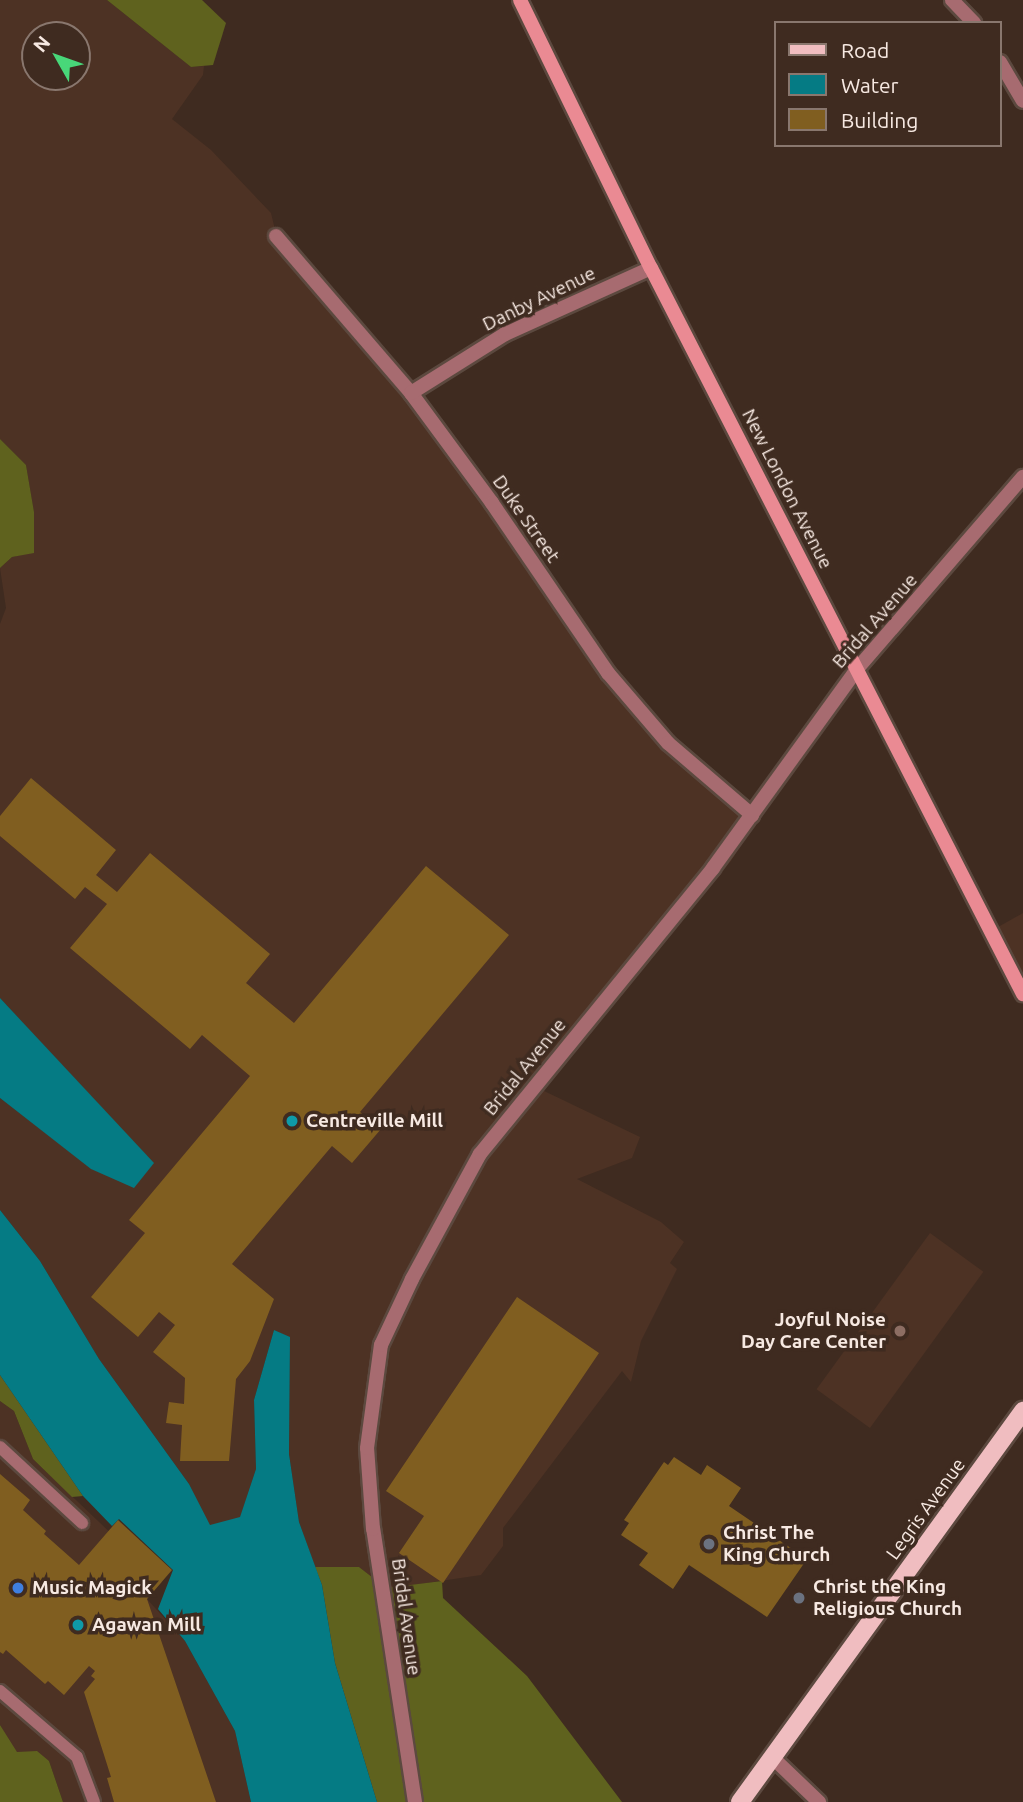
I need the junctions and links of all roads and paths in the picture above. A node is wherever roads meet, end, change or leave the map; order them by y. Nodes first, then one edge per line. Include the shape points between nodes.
1 (520, 0) edge
2 (952, 0) edge
3 (972, 21) edge
4 (1002, 65) edge
5 (1023, 101) edge
6 (276, 236) dead end
7 (651, 268) junction
8 (411, 393) junction
9 (1023, 477) edge
10 (857, 669) junction
11 (752, 815) junction
12 (1023, 994) edge
13 (1023, 1410) edge
14 (0, 1447) edge
15 (82, 1523) dead end
16 (0, 1691) edge
17 (773, 1758) junction
18 (94, 1802) edge
19 (415, 1802) edge
20 (740, 1802) edge
21 (819, 1802) edge

1 - 7 main road, New London Avenue
2 - 3 street
4 - 5 street
6 - 8 street, Duke Street
7 - 8 street, Danby Avenue via 505,334
7 - 10 main road, New London Avenue
8 - 11 street, Duke Street via 608,673 668,743
9 - 10 street, Bridal Avenue
10 - 11 street, Bridal Avenue
10 - 12 main road, New London Avenue
11 - 19 street, Bridal Avenue via 480,1154 381,1345 367,1448 373,1530
13 - 17 main road, Legris Avenue
14 - 15 lane
16 - 18 lane via 77,1757
17 - 20 main road, Legris Avenue
17 - 21 street

